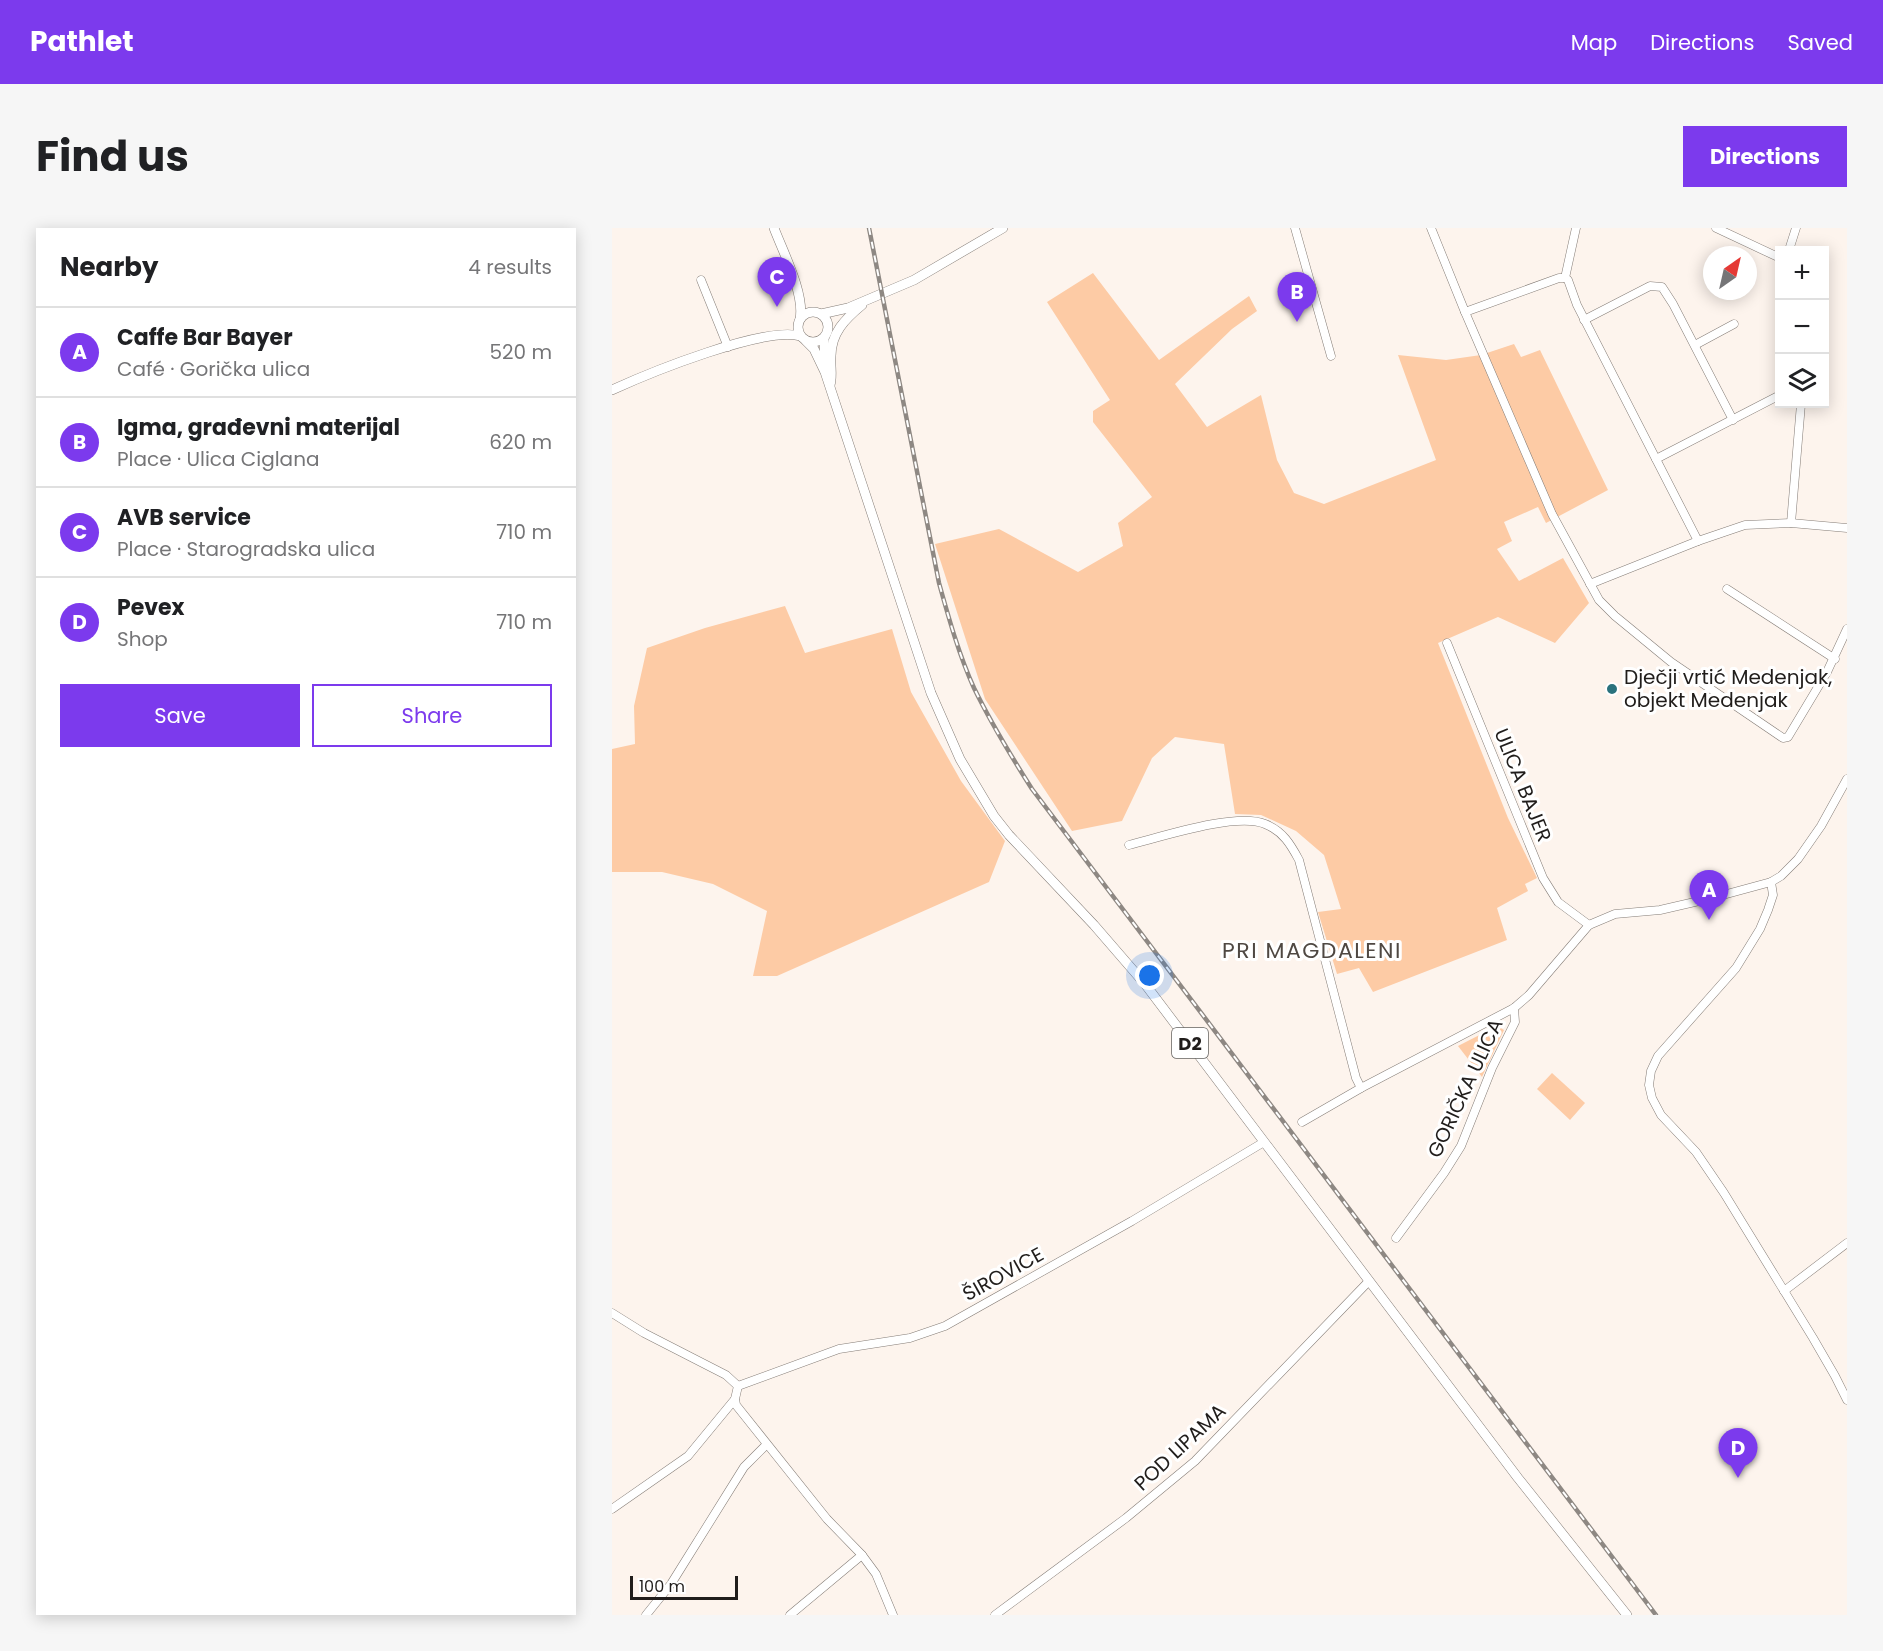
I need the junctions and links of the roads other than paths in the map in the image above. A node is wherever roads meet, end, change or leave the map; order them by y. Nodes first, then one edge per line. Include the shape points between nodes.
1 (774, 228) edge
2 (1003, 228) edge
3 (1295, 228) edge
4 (1431, 228) edge
5 (1576, 228) edge
6 (1716, 228) edge
7 (1796, 228) edge
8 (1790, 246) edge
9 (1775, 256) edge
10 (1566, 278) junction
11 (701, 280) dead end
12 (797, 291) junction
13 (867, 300) junction
14 (848, 308) junction
15 (1465, 312) junction
16 (817, 313) junction
17 (799, 320) junction
18 (1584, 320) junction
19 (1734, 324) dead end
20 (828, 327) junction
21 (771, 335) junction
22 (824, 338) junction
23 (803, 339) junction
24 (1695, 345) junction
25 (728, 347) junction
26 (1331, 356) dead end
27 (825, 372) junction
28 (830, 387) junction
29 (612, 390) edge
30 (1775, 397) edge
31 (1801, 408) edge
32 (1733, 420) junction
33 (1656, 459) junction
34 (1791, 524) junction
35 (1847, 528) edge
36 (1698, 541) junction
37 (1590, 584) junction
38 (1727, 589) dead end
39 (1847, 629) edge
40 (1447, 643) dead end
41 (1835, 658) junction
42 (1847, 779) edge
43 (1129, 845) dead end
44 (1771, 882) junction
45 (1589, 925) junction
46 (1514, 1008) junction
47 (1361, 1088) junction
48 (1302, 1122) dead end
49 (1264, 1142) junction
50 (1396, 1238) dead end
51 (1847, 1243) edge
52 (1369, 1281) junction
53 (1784, 1292) junction
54 (612, 1313) edge
55 (738, 1386) junction
56 (735, 1399) junction
57 (1847, 1400) edge
58 (766, 1445) junction
59 (612, 1509) edge
60 (862, 1555) junction
61 (646, 1615) edge
62 (790, 1615) edge
63 (893, 1615) edge
64 (995, 1615) edge
65 (1627, 1615) edge

1 - 12 main road, D2
2 - 13 main road via 914,280
3 - 26 street
4 - 15 street
5 - 10 street
6 - 9 street
7 - 8 street
10 - 15 street
10 - 18 street
11 - 25 street
12 - 16 main road, D2
12 - 17 main road, D2
13 - 14 main road
13 - 28 main road via 835,334
14 - 16 main road
14 - 20 main road
15 - 37 street via 1552,514
16 - 17 main road via 808,313
16 - 20 main road, D2 via 828,322
17 - 21 main road
17 - 23 main road, D2 via 798,332
18 - 24 street via 1658,285 1665,290
18 - 33 street
19 - 24 street
20 - 22 main road, D2
21 - 23 main road
21 - 25 main road
22 - 23 main road via 816,342
22 - 27 main road, D2
23 - 27 main road, D2
24 - 32 street
25 - 29 main road
27 - 28 main road, D2
28 - 49 main road, D2 via 931,693 975,787 1009,835 1145,984
30 - 32 street
31 - 34 street
32 - 33 street
33 - 36 street
34 - 35 street
34 - 36 street via 1745,525
36 - 37 street
37 - 41 street via 1599,600 1642,639 1783,738 1788,737
38 - 41 street
39 - 41 street
40 - 45 street, ULICA BAJER via 1543,878 1558,902
42 - 44 street, GORIČKA ULICA via 1798,859
43 - 47 street via 1243,821 1264,823 1289,842 1299,860
44 - 45 street, GORIČKA ULICA via 1660,910 1615,914
44 - 53 street via 1773,895 1754,939 1736,968 1658,1056 1649,1085 1661,1115 1706,1166
45 - 46 street, GORIČKA ULICA
46 - 47 street, GORIČKA ULICA
46 - 50 street, GORIČKA ULICA via 1515,1022 1461,1146
47 - 48 street, GORIČKA ULICA
49 - 52 main road, D2
49 - 55 street, ŠIROVICE via 945,1326 910,1338 839,1349
51 - 53 street
52 - 64 street, POD LIPAMA via 1195,1461 1126,1518
52 - 65 main road, D2
53 - 57 street
54 - 55 street via 726,1375
55 - 56 street
56 - 58 street
56 - 59 street via 688,1456
58 - 60 street
58 - 61 street via 744,1467 671,1584
60 - 62 street
60 - 63 street via 876,1574

